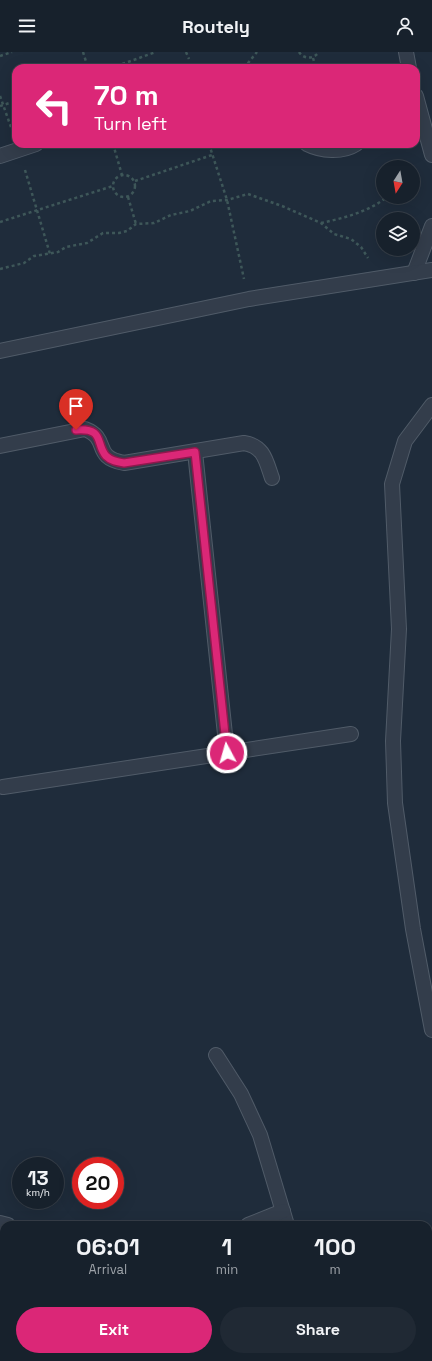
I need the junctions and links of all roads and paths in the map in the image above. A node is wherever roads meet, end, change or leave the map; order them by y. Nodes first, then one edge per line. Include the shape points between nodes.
1 (12, 52) edge
2 (83, 52) edge
3 (156, 52) edge
4 (186, 52) edge
5 (257, 52) edge
6 (299, 52) edge
7 (319, 52) edge
8 (406, 52) edge
9 (0, 56) edge
10 (313, 58) junction
11 (189, 59) dead end
12 (87, 64) edge
13 (122, 64) edge
14 (247, 64) edge
15 (315, 64) edge
16 (408, 64) edge
17 (0, 96) edge
18 (12, 102) edge
19 (2, 106) edge
20 (420, 111) edge
21 (12, 129) edge
22 (25, 148) edge
23 (114, 148) edge
24 (209, 148) edge
25 (320, 148) edge
26 (344, 148) edge
27 (19, 150) junction
28 (212, 155) junction
29 (432, 155) edge
30 (0, 156) edge
31 (122, 175) junction
32 (134, 181) junction
33 (113, 186) junction
34 (128, 197) junction
35 (227, 200) junction
36 (376, 204) edge
37 (37, 210) junction
38 (0, 222) edge
39 (321, 223) junction
40 (136, 224) junction
41 (432, 226) edge
42 (50, 254) junction
43 (0, 269) edge
44 (432, 270) edge
45 (414, 273) junction
46 (369, 280) junction
47 (249, 299) junction
48 (0, 351) edge
49 (432, 405) edge
50 (0, 446) edge
51 (195, 452) junction
52 (272, 478) dead end
53 (351, 734) dead end
54 (227, 753) junction
55 (4, 787) dead end
56 (429, 997) edge
57 (432, 1030) edge
58 (216, 1055) dead end
59 (283, 1211) junction
60 (258, 1221) edge
61 (286, 1221) edge

1 - 9 path
2 - 12 path
3 - 13 path
4 - 11 path
5 - 14 path
6 - 10 path via 306,58
7 - 10 path
8 - 16 lane
10 - 15 path
17 - 19 path
18 - 19 path
19 - 21 path
20 - 29 lane
22 - 27 lane
23 - 31 path
24 - 28 path
25 - 26 lane
27 - 30 lane
27 - 37 path
28 - 32 path
28 - 35 path
31 - 32 path via 127,175
31 - 33 path via 115,179
32 - 34 path via 134,193
33 - 34 path via 121,197
33 - 37 path
34 - 40 path
35 - 39 path via 248,194 255,195
35 - 40 path via 211,201 190,212
35 - 47 path
36 - 39 path via 343,218
37 - 38 path
37 - 42 path
39 - 46 path via 334,234 351,239 361,247 368,257
40 - 42 path via 127,231 103,233 87,243 66,247
41 - 45 lane
42 - 43 path via 34,256 24,263
44 - 45 lane
45 - 46 lane
46 - 47 lane
47 - 48 lane
49 - 56 lane via 405,441 392,484 399,629 393,741 395,803 413,929
50 - 51 lane via 85,430 99,439 107,458 114,461 135,462
51 - 52 lane via 244,443 252,444 260,449
51 - 54 lane
53 - 54 lane
54 - 55 lane
56 - 57 lane
58 - 59 lane via 241,1094 260,1135
59 - 60 lane
59 - 61 lane

